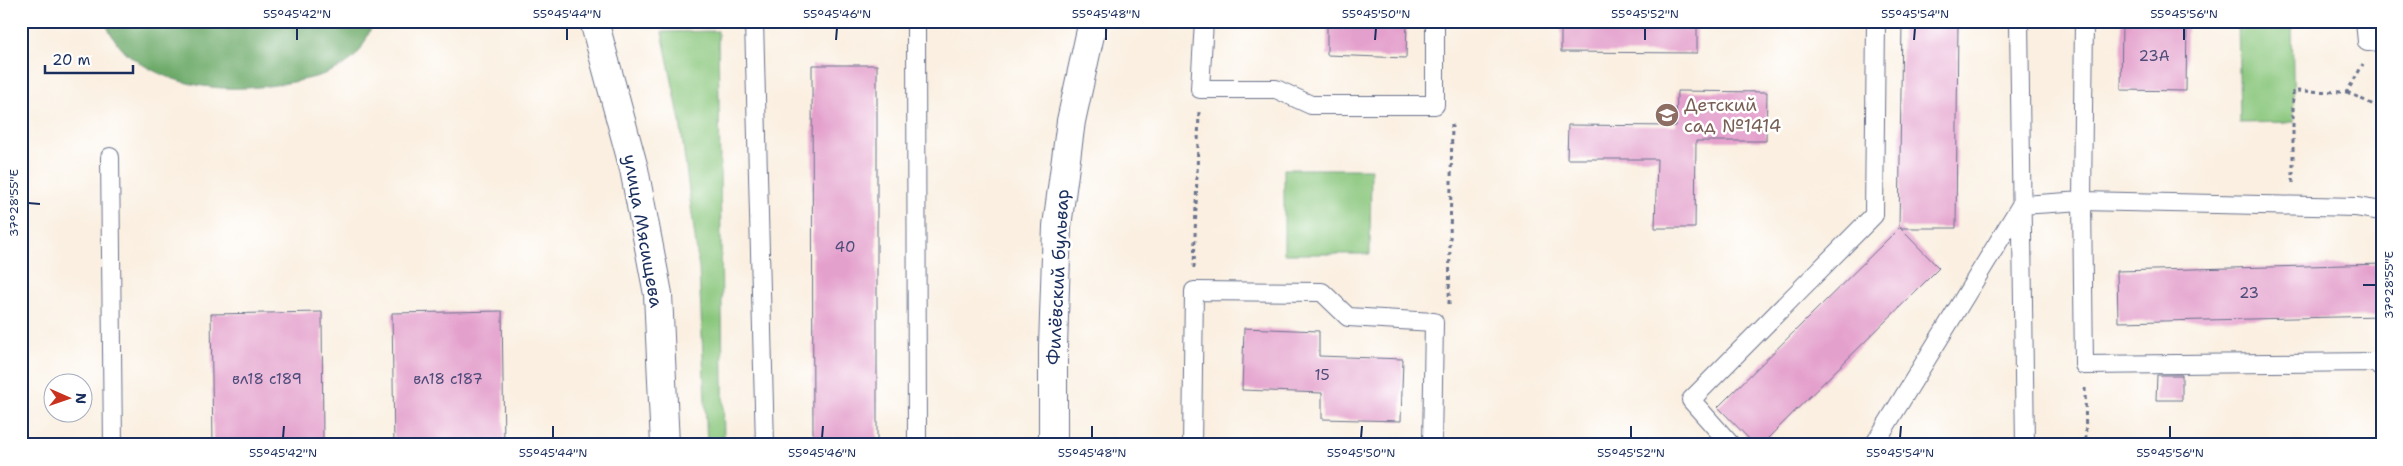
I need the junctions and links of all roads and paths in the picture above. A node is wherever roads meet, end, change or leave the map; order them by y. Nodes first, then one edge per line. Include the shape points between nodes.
1 (594, 21) edge
2 (754, 21) edge
3 (916, 21) edge
4 (1093, 21) edge
5 (1204, 21) edge
6 (1435, 21) edge
7 (1876, 21) edge
8 (2018, 21) edge
9 (2084, 21) edge
10 (2365, 21) edge
11 (2374, 42) edge
12 (1200, 88) junction
13 (2347, 92) junction
14 (2382, 109) edge
15 (1452, 120) dead end
16 (110, 157) dead end
17 (2082, 201) junction
18 (2022, 205) junction
19 (2293, 206) junction
20 (2382, 211) edge
21 (1194, 291) junction
22 (1449, 307) dead end
23 (2084, 365) junction
24 (2382, 368) edge
25 (113, 445) edge
26 (665, 445) edge
27 (765, 445) edge
28 (917, 445) edge
29 (1053, 445) edge
30 (1192, 445) edge
31 (1432, 445) edge
32 (1731, 445) edge
33 (1874, 445) edge
34 (2025, 445) edge
35 (2086, 445) edge

1 - 26 street, улица Мясищева via 634,169 658,294
2 - 27 lane
3 - 28 lane
4 - 29 street, Филёвский бульвар via 1071,121 1057,226
5 - 12 lane
6 - 12 lane via 1434,105 1311,105 1276,89
7 - 32 lane via 1874,215 1691,400
8 - 18 lane
9 - 17 lane
10 - 11 lane
11 - 13 path
12 - 21 path
13 - 14 path
13 - 19 path via 2293,91
15 - 22 path
16 - 25 lane
17 - 18 lane
17 - 19 lane
17 - 23 lane
18 - 33 lane
18 - 34 lane
19 - 20 lane via 2356,207
21 - 30 lane
21 - 31 lane via 1322,292 1348,317 1434,322
23 - 24 lane via 2375,362
23 - 35 path

